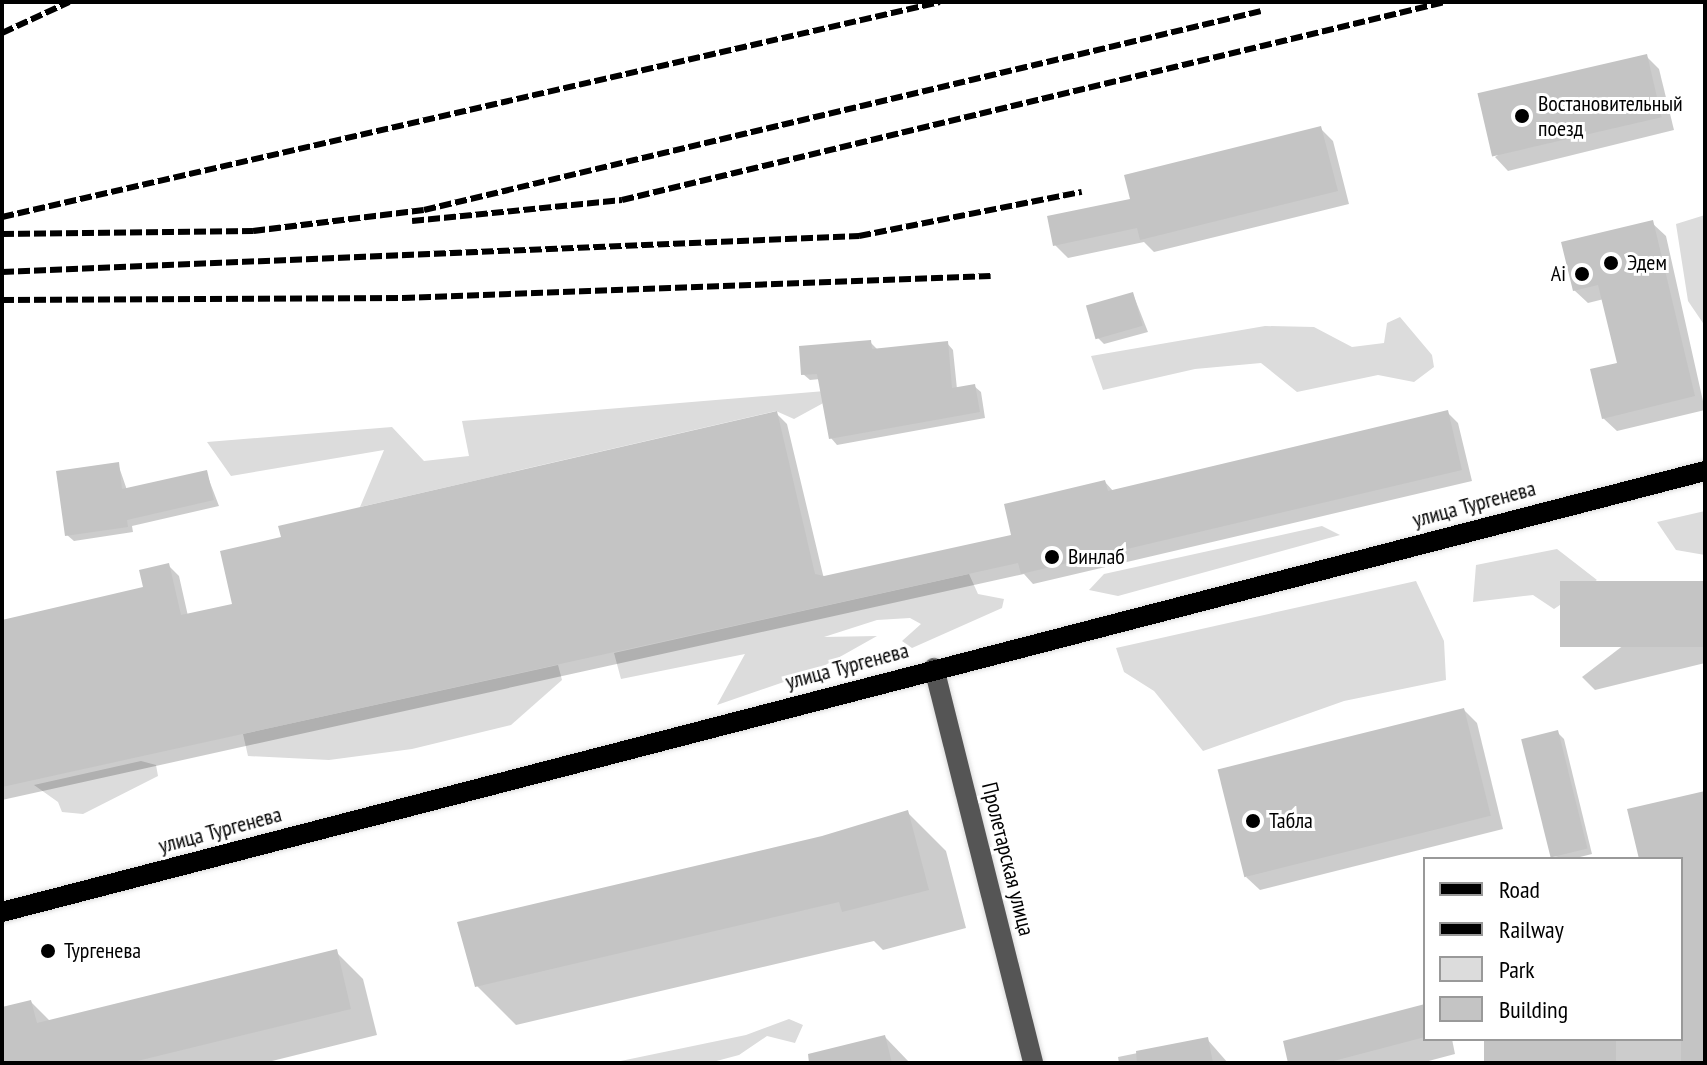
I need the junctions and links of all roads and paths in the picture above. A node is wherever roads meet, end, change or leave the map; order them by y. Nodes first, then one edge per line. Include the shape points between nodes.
1 (1705, 471) edge
2 (934, 668) junction
3 (2, 912) edge
4 (1033, 1063) edge

1 - 2 main road, улица Тургенева
2 - 3 main road, улица Тургенева
2 - 4 street, Пролетарская улица

